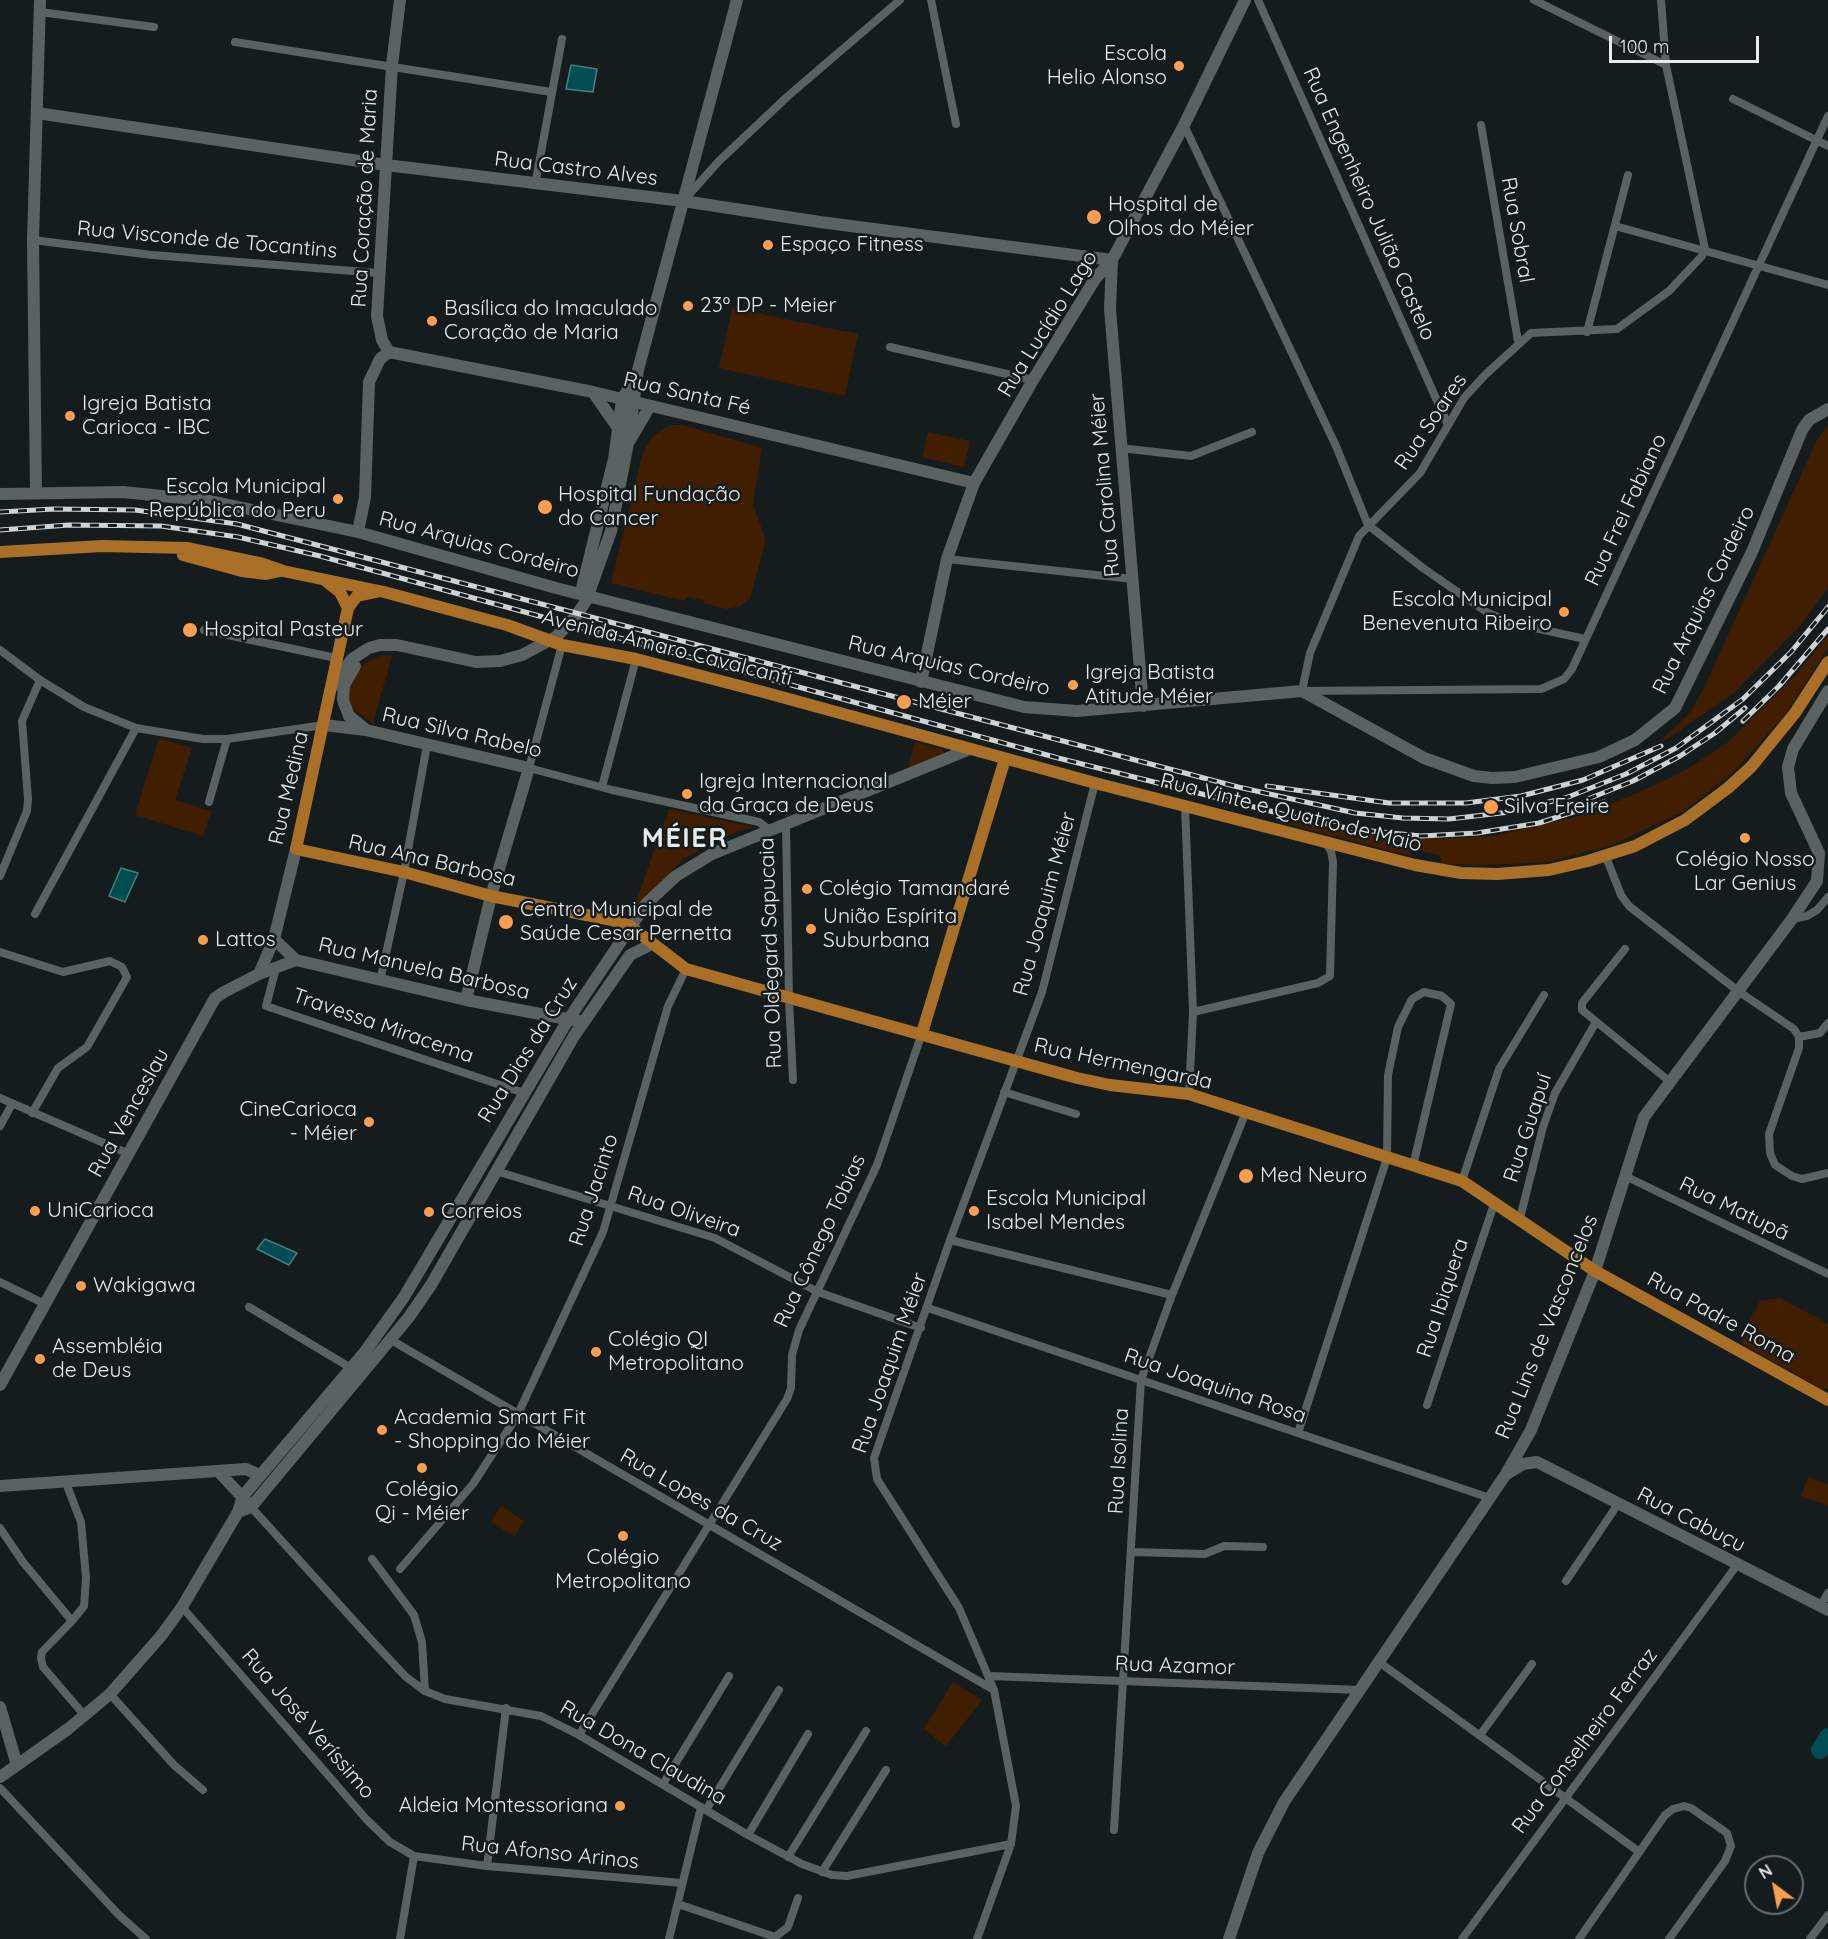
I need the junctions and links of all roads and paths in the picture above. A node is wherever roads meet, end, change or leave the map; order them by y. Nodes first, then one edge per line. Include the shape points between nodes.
1 (400, 0) edge
2 (737, 0) edge
3 (900, 0) edge
4 (931, 0) edge
5 (1245, 0) edge
6 (1258, 0) edge
7 (1534, 0) edge
8 (1661, 0) edge
9 (40, 6) edge
10 (154, 27) dead end
11 (562, 39) dead end
12 (235, 42) dead end
13 (392, 65) junction
14 (1666, 65) junction
15 (551, 92) junction
16 (1733, 99) dead end
17 (37, 113) junction
18 (1828, 116) edge
19 (956, 124) dead end
20 (1184, 125) junction
21 (1481, 125) dead end
22 (1817, 140) junction
23 (1828, 146) edge
24 (386, 165) junction
25 (1628, 175) dead end
26 (535, 185) junction
27 (683, 201) junction
28 (1615, 226) junction
29 (33, 240) junction
30 (1705, 249) junction
31 (1112, 260) junction
32 (1760, 265) junction
33 (378, 273) junction
34 (1828, 285) edge
35 (1587, 332) junction
36 (1518, 342) junction
37 (891, 347) dead end
38 (389, 352) junction
39 (1033, 380) junction
40 (593, 392) junction
41 (628, 401) junction
42 (650, 406) junction
43 (1828, 410) edge
44 (1447, 423) junction
45 (618, 428) junction
46 (1252, 432) dead end
47 (628, 443) junction
48 (1120, 448) junction
49 (974, 483) junction
50 (36, 491) junction
51 (0, 494) edge
52 (1368, 525) junction
53 (358, 532) junction
54 (162, 548) junction
55 (0, 552) edge
56 (947, 559) junction
57 (260, 563) junction
58 (215, 564) junction
59 (283, 571) junction
60 (320, 577) junction
61 (1133, 579) junction
62 (384, 592) junction
63 (581, 592) junction
64 (348, 609) junction
65 (204, 630) dead end
66 (1586, 639) junction
67 (562, 645) junction
68 (0, 650) edge
69 (366, 650) junction
70 (336, 658) junction
71 (636, 659) junction
72 (1828, 662) edge
73 (40, 680) junction
74 (921, 682) junction
75 (1302, 691) junction
76 (1828, 691) edge
77 (330, 694) junction
78 (1143, 706) junction
79 (324, 725) junction
80 (136, 728) junction
81 (366, 730) junction
82 (227, 739) junction
83 (427, 745) junction
84 (970, 749) junction
85 (1005, 759) junction
86 (529, 768) junction
87 (1095, 783) junction
88 (602, 788) junction
89 (209, 802) dead end
90 (1185, 806) junction
91 (786, 826) junction
92 (771, 831) junction
93 (1325, 842) junction
94 (296, 849) junction
95 (1608, 862) junction
96 (404, 872) junction
97 (0, 876) edge
98 (491, 896) junction
99 (1828, 897) edge
100 (35, 914) dead end
101 (1792, 919) junction
102 (630, 926) junction
103 (274, 939) junction
104 (652, 944) junction
105 (1625, 948) dead end
106 (0, 952) edge
107 (296, 960) junction
108 (276, 968) junction
109 (686, 969) junction
110 (259, 974) junction
111 (380, 981) junction
112 (1738, 991) junction
113 (1544, 995) dead end
114 (466, 1000) junction
115 (789, 1000) junction
116 (1193, 1012) junction
117 (568, 1020) junction
118 (583, 1022) junction
119 (1596, 1022) junction
120 (1828, 1023) edge
121 (922, 1033) junction
122 (1799, 1037) junction
123 (793, 1080) dead end
124 (1669, 1081) junction
125 (1004, 1092) junction
126 (524, 1093) junction
127 (1189, 1094) junction
128 (0, 1098) edge
129 (12, 1104) junction
130 (1246, 1112) junction
131 (32, 1113) junction
132 (1076, 1114) dead end
133 (0, 1126) edge
134 (129, 1154) junction
135 (1387, 1158) junction
136 (1413, 1166) junction
137 (496, 1171) junction
138 (1828, 1173) edge
139 (1625, 1176) junction
140 (1462, 1181) junction
141 (1495, 1201) junction
142 (610, 1206) junction
143 (1520, 1218) junction
144 (950, 1240) junction
145 (1595, 1271) junction
146 (1828, 1274) edge
147 (0, 1282) edge
148 (819, 1292) junction
149 (1172, 1294) junction
150 (45, 1304) junction
151 (249, 1307) dead end
152 (928, 1308) junction
153 (921, 1328) junction
154 (391, 1340) junction
155 (351, 1368) junction
156 (1141, 1380) junction
157 (0, 1385) edge
158 (1828, 1400) edge
159 (1427, 1406) dead end
160 (517, 1416) junction
161 (1531, 1430) junction
162 (1298, 1433) junction
163 (1537, 1462) junction
164 (218, 1471) junction
165 (1506, 1474) junction
166 (259, 1475) junction
167 (66, 1483) junction
168 (0, 1486) edge
169 (243, 1497) junction
170 (1490, 1498) junction
171 (1618, 1504) junction
172 (251, 1507) junction
173 (238, 1512) junction
174 (711, 1526) junction
175 (0, 1528) edge
176 (1263, 1547) dead end
177 (1132, 1552) junction
178 (372, 1559) dead end
179 (1737, 1565) junction
180 (400, 1569) dead end
181 (1566, 1581) dead end
182 (1828, 1593) edge
183 (182, 1607) junction
184 (1824, 1608) edge
185 (72, 1622) junction
186 (1379, 1662) junction
187 (1532, 1664) dead end
188 (729, 1676) dead end
189 (989, 1676) junction
190 (1123, 1682) junction
191 (779, 1690) dead end
192 (994, 1690) junction
193 (1360, 1690) junction
194 (425, 1691) junction
195 (110, 1694) junction
196 (0, 1707) edge
197 (506, 1708) junction
198 (85, 1716) junction
199 (866, 1731) dead end
200 (808, 1734) dead end
201 (579, 1735) junction
202 (1480, 1735) junction
203 (17, 1765) junction
204 (886, 1770) dead end
205 (0, 1777) edge
206 (663, 1784) junction
207 (0, 1788) edge
208 (203, 1790) dead end
209 (1564, 1797) junction
210 (703, 1808) junction
211 (1114, 1830) dead end
212 (748, 1835) junction
213 (1011, 1844) junction
214 (1638, 1851) junction
215 (414, 1856) junction
216 (788, 1857) junction
217 (487, 1866) junction
218 (822, 1872) junction
219 (682, 1883) junction
220 (798, 1898) dead end
221 (678, 1904) junction
222 (1828, 1915) edge
223 (146, 1939) edge
224 (400, 1939) edge
225 (669, 1939) edge
226 (977, 1939) edge
227 (1229, 1939) edge
228 (1462, 1939) edge
229 (1579, 1939) edge
230 (1669, 1939) edge
231 (1810, 1939) edge

1 - 13 street, Rua Coração de Maria
2 - 27 street
3 - 27 street via 788,96
4 - 19 street
5 - 20 street, Rua Lucídio Lago
6 - 44 street, Rua Engenheiro Julião Castelo
7 - 14 street
8 - 14 street
9 - 10 street
9 - 17 street
11 - 15 street
12 - 13 street
13 - 15 street
13 - 24 street, Rua Coração de Maria
14 - 30 street
15 - 26 street
16 - 22 street
17 - 24 street, Rua Castro Alves
17 - 29 street
18 - 22 street, Rua Frei Fabiano
20 - 31 street, Rua Lucídio Lago
20 - 52 street via 1336,446
21 - 36 street, Rua Sobral
22 - 23 street
22 - 32 street, Rua Frei Fabiano
24 - 26 street, Rua Castro Alves
24 - 33 street, Rua Coração de Maria
25 - 28 street
26 - 27 street, Rua Castro Alves
27 - 31 street, Rua Castro Alves
27 - 41 street
28 - 30 street
28 - 35 street
29 - 33 street, Rua Visconde de Tocantins via 152,255
29 - 50 street
30 - 32 street
30 - 35 street, Rua Soares via 1687,275 1640,314 1617,328
31 - 39 street, Rua Lucídio Lago via 1095,279
31 - 48 street, Rua Carolina Méier via 1110,309
32 - 34 street
32 - 66 street, Rua Frei Fabiano
33 - 38 street, Rua Coração de Maria via 377,316
35 - 36 street, Rua Soares via 1545,330
36 - 44 street, Rua Soares via 1464,398
37 - 39 street
38 - 40 street, Rua Santa Fé
38 - 53 street via 380,359 369,382 365,497
39 - 49 street, Rua Lucídio Lago
40 - 41 street, Rua Santa Fé
40 - 45 street
41 - 42 street, Rua Santa Fé
41 - 45 street
41 - 47 street
42 - 47 street
42 - 49 street, Rua Santa Fé
43 - 75 street, Rua Arquias Cordeiro via 1809,420 1802,430 1752,552 1680,700 1654,727 1617,750 1579,764 1515,777 1474,776 1415,754
44 - 52 street, Rua Soares via 1420,473
45 - 63 street
46 - 48 street via 1191,456
47 - 69 street via 611,531 591,591 556,637 536,649 500,661 450,658 397,645
48 - 61 street, Rua Carolina Méier
49 - 56 street, Rua Lucídio Lago
50 - 51 street, Rua Arquias Cordeiro
50 - 53 street, Rua Arquias Cordeiro via 123,492 210,501
52 - 66 street via 1488,613 1512,623
52 - 75 street, Rua Soares via 1359,536 1310,653
53 - 63 street, Rua Arquias Cordeiro
54 - 55 main road, Avenida Amaro Cavalcanti via 102,546
54 - 57 main road, Avenida Amaro Cavalcanti via 188,548
54 - 58 main road, Avenida Amaro Cavalcanti
56 - 61 street
56 - 74 street, Rua Lucídio Lago
57 - 58 main road
57 - 59 main road, Avenida Amaro Cavalcanti
58 - 59 main road, Avenida Amaro Cavalcanti via 266,574
59 - 60 main road, Avenida Amaro Cavalcanti
60 - 62 main road, Avenida Amaro Cavalcanti
60 - 64 main road via 340,592
61 - 78 street, Rua Carolina Méier
62 - 64 main road via 354,598
62 - 67 main road, Avenida Amaro Cavalcanti via 507,625
63 - 74 street, Rua Arquias Cordeiro
64 - 70 main road, Rua Medina
65 - 70 street
66 - 75 street, Rua Frei Fabiano via 1564,679 1541,689
67 - 71 main road, Avenida Amaro Cavalcanti
67 - 86 street
68 - 73 street, Rua Silva Rabelo
69 - 77 street via 343,668
69 - 81 street via 348,676 342,693 349,716
70 - 77 main road, Rua Medina
71 - 84 main road, Avenida Amaro Cavalcanti
71 - 88 street
72 - 95 main road, Rua Vinte e Quatro de Maio via 1771,744 1728,788 1685,820
73 - 80 street, Rua Silva Rabelo via 84,707
73 - 97 street via 22,721 27,811
74 - 78 street, Rua Arquias Cordeiro via 1047,710
75 - 78 street, Rua Arquias Cordeiro
76 - 101 street, Rua Lins de Vasconcelos via 1793,750 1788,767 1791,793 1819,853 1820,867 1811,893
77 - 79 main road, Rua Medina
79 - 81 street, Rua Silva Rabelo
79 - 82 street, Rua Silva Rabelo
79 - 94 main road, Rua Medina
80 - 82 street, Rua Silva Rabelo via 189,738
80 - 100 street
81 - 83 street, Rua Silva Rabelo
82 - 89 street
83 - 86 street, Rua Silva Rabelo
83 - 96 street
84 - 85 main road, Rua Vinte e Quatro de Maio
84 - 91 street, Rua Dias da Cruz
85 - 87 main road, Rua Vinte e Quatro de Maio
85 - 121 main road, Rua Cônego Tobias
86 - 88 street, Rua Silva Rabelo
86 - 98 street
87 - 90 main road, Rua Vinte e Quatro de Maio
87 - 125 street, Rua Joaquim Méier via 1042,992
88 - 92 street, Rua Silva Rabelo via 759,822
90 - 93 main road, Rua Vinte e Quatro de Maio
90 - 116 street
91 - 92 street, Rua Dias da Cruz
91 - 115 street, Rua Oldegard Sapucaia
92 - 102 street, Rua Dias da Cruz via 694,863 664,887
93 - 95 main road, Rua Vinte e Quatro de Maio via 1424,867 1478,874
93 - 116 street via 1333,862 1330,976 1318,983
94 - 96 main road, Rua Ana Barbosa
94 - 103 street, Rua Medina
95 - 112 street via 1629,906
96 - 98 main road, Rua Ana Barbosa
96 - 111 street
98 - 102 main road, Rua Ana Barbosa
98 - 114 street
99 - 101 street via 1817,910
101 - 112 street, Rua Lins de Vasconcelos
102 - 104 main road, Rua Hermengarda
102 - 117 street, Rua Dias da Cruz
103 - 107 street
103 - 110 street, Rua Medina
104 - 109 main road, Rua Hermengarda
104 - 118 street, Rua Dias da Cruz via 630,955
105 - 119 street via 1582,1003 1582,1010
106 - 131 street via 63,972 104,960 118,964 127,976 87,1047 58,1068
107 - 108 street, Rua Manuela Barbosa
107 - 111 street, Rua Manuela Barbosa
108 - 110 street, Rua Manuela Barbosa
108 - 126 street, Travessa Miracema via 266,1006
109 - 115 main road, Rua Hermengarda
109 - 142 street, Rua Jacinto via 668,1006
110 - 134 street, Rua Venceslau via 215,998
111 - 114 street, Rua Manuela Barbosa
112 - 122 street via 1786,1021
112 - 124 street, Rua Lins de Vasconcelos
113 - 140 street via 1499,1070
114 - 117 street, Rua Manuela Barbosa
115 - 121 main road, Rua Hermengarda
115 - 123 street, Rua Oldegard Sapucaia
116 - 127 street
117 - 118 street, Rua Manuela Barbosa
117 - 126 street, Rua Dias da Cruz
118 - 137 street, Rua Dias da Cruz
119 - 124 street
119 - 143 street, Rua Guapuí via 1555,1093
120 - 122 street via 1820,1033
121 - 127 main road, Rua Hermengarda via 1088,1080
121 - 148 street, Rua Cônego Tobias via 877,1165
122 - 138 street via 1799,1048 1769,1134 1770,1153 1775,1165 1792,1176 1802,1179
124 - 139 street, Rua Lins de Vasconcelos via 1644,1118
125 - 132 street
125 - 144 street, Rua Joaquim Méier
126 - 155 street, Rua Dias da Cruz via 414,1282
127 - 130 main road, Rua Hermengarda
128 - 129 street
129 - 131 street
129 - 133 street
130 - 135 main road, Rua Hermengarda
130 - 149 street, Rua Isolina
131 - 134 street
134 - 150 street, Rua Venceslau
135 - 136 main road, Rua Hermengarda
135 - 136 street via 1388,1075 1398,1027 1417,994 1442,996 1451,1004 1450,1012
135 - 162 street
136 - 140 main road, Rua Hermengarda
137 - 142 street, Rua Oliveira
137 - 154 street, Rua Dias da Cruz via 431,1285
139 - 145 street, Rua Lins de Vasconcelos
139 - 146 street, Rua Matupã
140 - 141 main road, Rua Hermengarda
141 - 143 main road, Rua Hermengarda
141 - 159 street, Rua Ibiquera
142 - 148 street, Rua Oliveira via 715,1238
142 - 160 street, Rua Jacinto via 603,1232
143 - 145 main road, Rua Hermengarda
144 - 149 street
144 - 152 street, Rua Joaquim Méier
145 - 158 main road, Rua Padre Roma
145 - 161 street, Rua Lins de Vasconcelos
147 - 150 street
148 - 153 street, Rua Oliveira
148 - 174 street, Rua Cônego Tobias via 794,1343 787,1399
149 - 156 street, Rua Isolina
150 - 157 street, Rua Venceslau
151 - 155 street
152 - 153 street, Rua Joaquim Méier
152 - 156 street, Rua Joaquina Rosa
153 - 189 street, Rua Joaquim Méier via 873,1466 877,1479 959,1608
154 - 160 street, Rua Lopes da Cruz
154 - 172 street, Rua Dias da Cruz
155 - 166 street, Rua Dias da Cruz
156 - 162 street, Rua Joaquina Rosa
156 - 177 street, Rua Isolina
160 - 174 street, Rua Lopes da Cruz
160 - 180 street, Rua Jacinto via 473,1484
161 - 163 street via 1530,1451
161 - 165 street, Rua Lins de Vasconcelos
162 - 170 street, Rua Joaquina Rosa
163 - 165 street via 1523,1464
163 - 171 street, Rua Cabuçu
164 - 166 street via 246,1469
164 - 167 street
164 - 169 street
165 - 170 street, Rua Lins de Vasconcelos
166 - 169 street, Rua Dias da Cruz
167 - 168 street
167 - 185 street via 82,1528 86,1578 84,1606
169 - 172 street
169 - 173 street, Rua Dias da Cruz
170 - 186 street, Rua Lins de Vasconcelos
171 - 179 street, Rua Cabuçu
171 - 181 street
172 - 173 street, Rua Dias da Cruz
172 - 194 street, Rua Dona Claudina via 406,1677
173 - 183 street, Rua Dias da Cruz
174 - 192 street, Rua Lopes da Cruz
174 - 201 street, Rua Cônego Tobias
175 - 185 street
176 - 177 street via 1224,1546 1204,1554
177 - 190 street, Rua Isolina
178 - 194 street via 414,1616 422,1642
179 - 184 street, Rua Cabuçu
179 - 209 street, Rua Conselheiro Ferraz
182 - 184 street
183 - 195 street, Rua Dias da Cruz
183 - 215 street, Rua José Veríssimo via 367,1820 390,1842
185 - 198 street via 42,1652 41,1658 53,1679
186 - 193 street, Rua Lins de Vasconcelos
186 - 202 street
187 - 202 street
188 - 206 street
189 - 190 street, Rua Azamor
189 - 192 street, Rua Joaquim Méier
190 - 193 street, Rua Azamor
190 - 211 street, Rua Isolina
191 - 210 street
192 - 213 street, Rua Joaquim Méier via 1014,1787
193 - 227 street, Rua Lins de Vasconcelos via 1268,1829
194 - 197 street, Rua Dona Claudina
195 - 198 street, Rua Dias da Cruz
195 - 208 street via 174,1765
196 - 203 street
197 - 201 street, Rua Dona Claudina via 541,1716
197 - 217 street
198 - 203 street, Rua Dias da Cruz
199 - 216 street
200 - 212 street
201 - 206 street, Rua Dona Claudina
202 - 209 street
203 - 205 street, Rua Dias da Cruz
204 - 218 street
206 - 210 street, Rua Dona Claudina
207 - 223 street
209 - 214 street
209 - 228 street, Rua Conselheiro Ferraz
210 - 212 street, Rua Dona Claudina
210 - 219 street
212 - 216 street, Rua Dona Claudina
213 - 218 street, Rua Dona Claudina via 864,1874
213 - 226 street, Rua Joaquim Méier
214 - 229 street
214 - 230 street via 1665,1815 1684,1806 1722,1829 1731,1839 1725,1861
215 - 217 street, Rua Afonso Arinos
215 - 224 street
216 - 218 street, Rua Dona Claudina
217 - 219 street, Rua Afonso Arinos
219 - 221 street
220 - 221 street via 788,1927 775,1937
221 - 225 street
222 - 231 street

